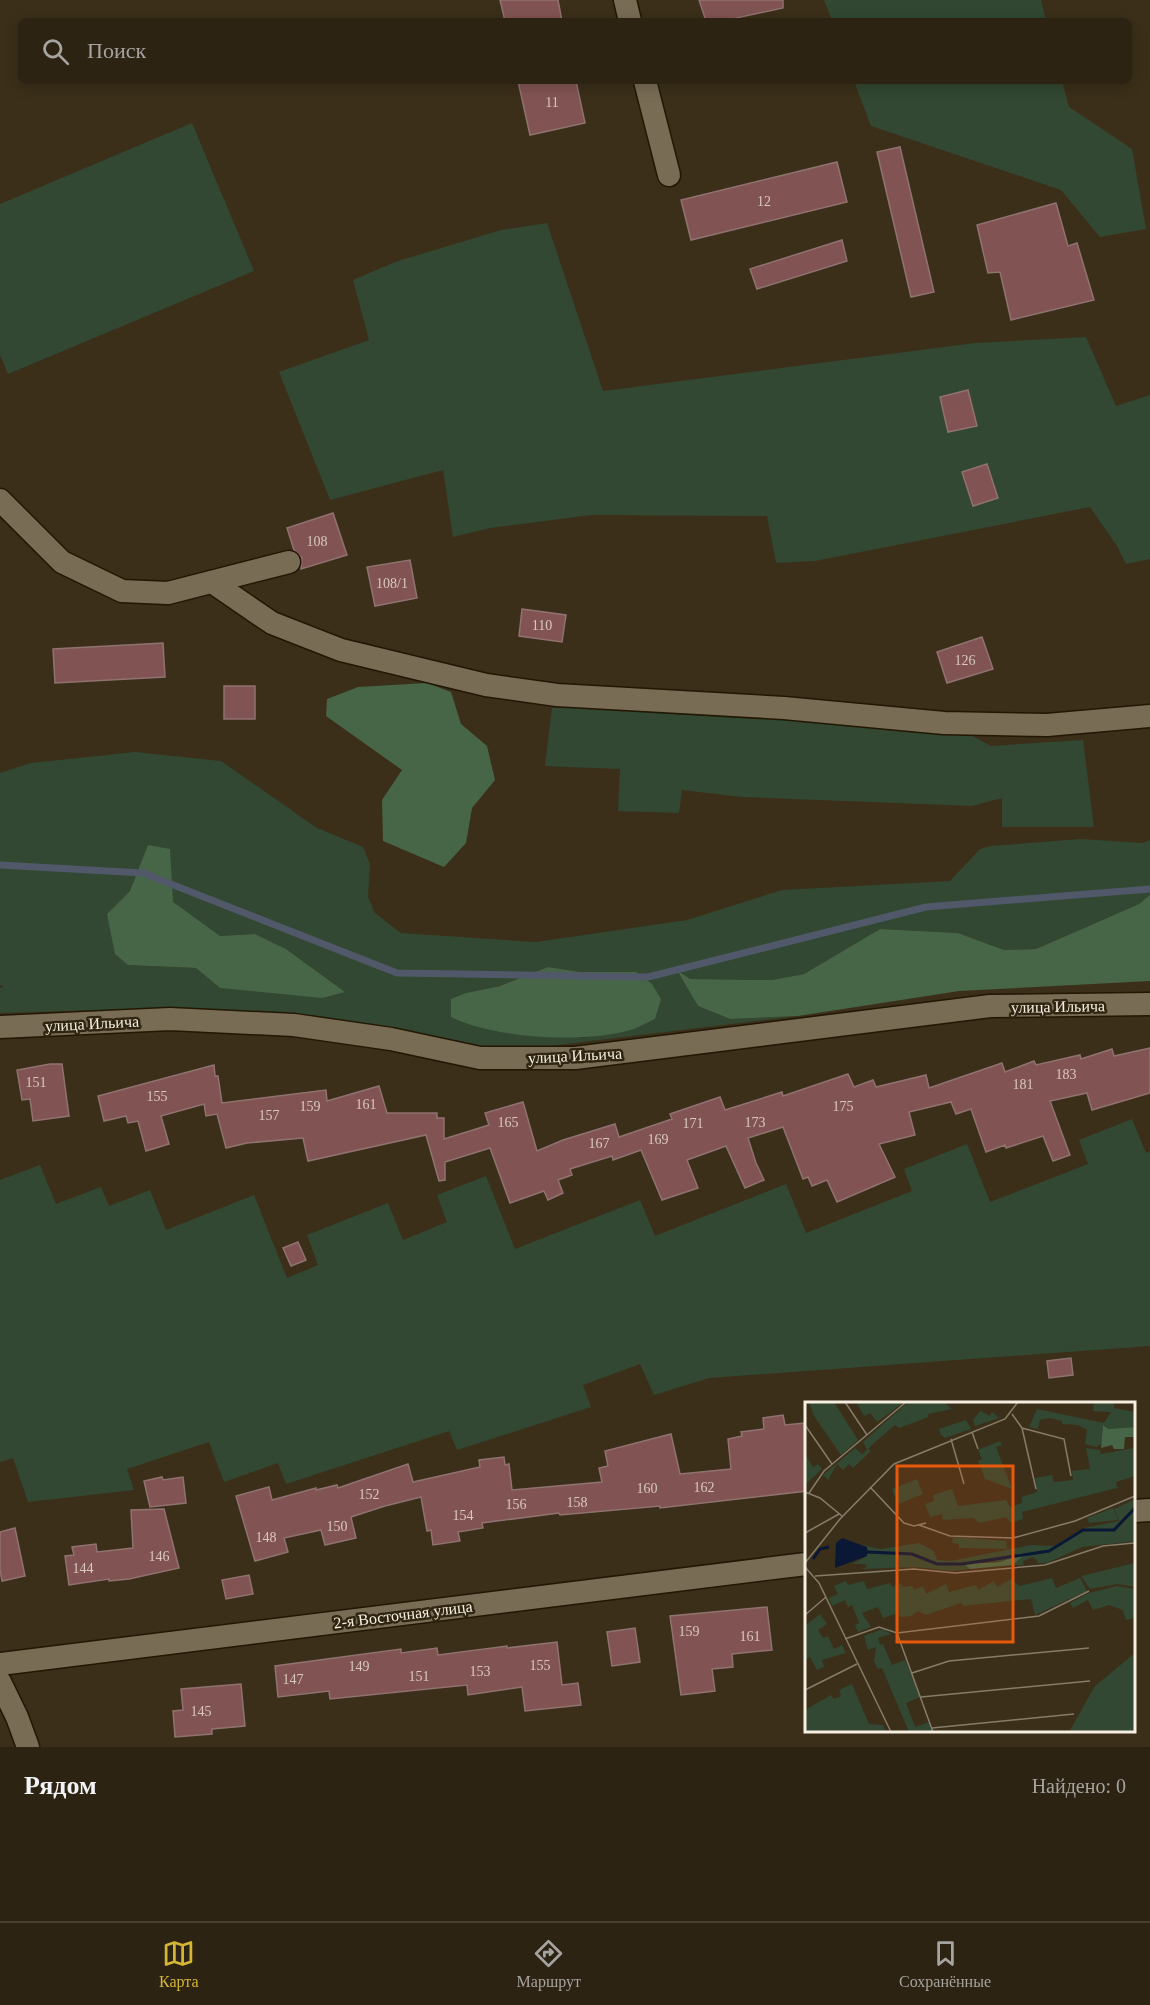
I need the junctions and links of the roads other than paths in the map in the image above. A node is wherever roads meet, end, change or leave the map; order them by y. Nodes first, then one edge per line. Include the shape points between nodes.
1 (624, 0) edge
2 (629, 18) edge
3 (646, 84) edge
4 (669, 175) dead end
5 (0, 500) edge
6 (289, 562) dead end
7 (213, 582) junction
8 (1150, 716) edge
9 (1150, 1005) edge
10 (0, 1027) edge
11 (1150, 1510) edge
12 (1135, 1511) edge
13 (805, 1564) edge
14 (0, 1664) edge
15 (0, 1682) edge
16 (28, 1747) edge

1 - 2 street
3 - 4 street
5 - 7 street via 62,562 122,591 168,593
6 - 7 street
7 - 8 street via 272,623 341,650 495,687 556,695 784,708 944,723 1047,726
9 - 10 street, улица Ильича via 990,1006 574,1058 480,1058 391,1039 294,1025 170,1019
11 - 12 street
13 - 14 street, 2-я Восточная улица
15 - 16 street

